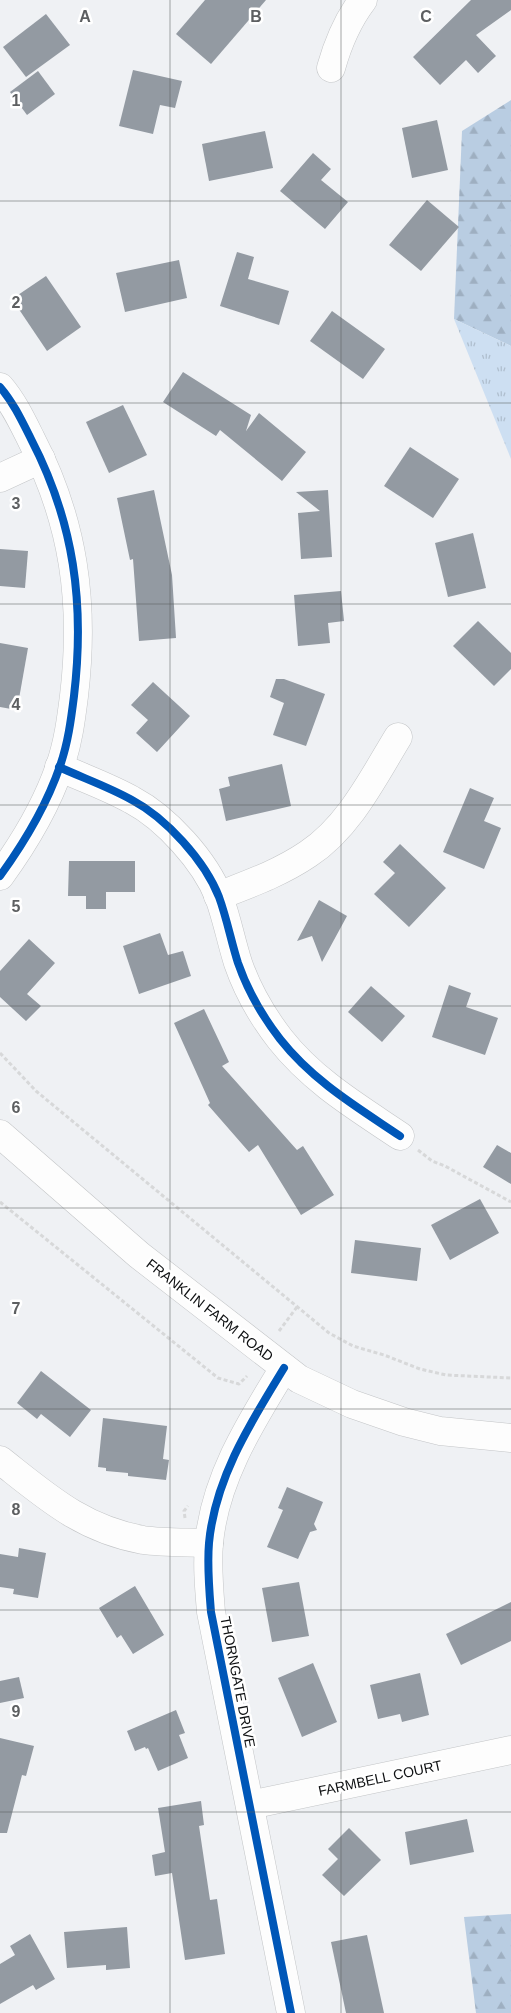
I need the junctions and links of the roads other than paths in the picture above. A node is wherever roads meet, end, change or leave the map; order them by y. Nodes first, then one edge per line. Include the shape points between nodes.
1 (363, 0) edge
2 (331, 68) dead end
3 (0, 386) edge
4 (41, 459) junction
5 (0, 478) edge
6 (398, 737) dead end
7 (60, 767) junction
8 (0, 876) edge
9 (218, 896) junction
10 (0, 1134) edge
11 (400, 1136) road end
12 (284, 1368) junction
13 (511, 1438) edge
14 (0, 1460) edge
15 (209, 1543) junction
16 (511, 1750) edge
17 (250, 1805) junction
18 (291, 2013) edge

1 - 2 street via 338,43
3 - 4 street
4 - 5 street
4 - 7 street via 58,499 69,541 78,613 76,677 69,734
6 - 9 street via 356,805 330,836 309,854 274,874
7 - 8 street via 31,826
7 - 9 street via 133,800 156,816 178,836 204,870
9 - 11 street via 239,964 257,1003 279,1038 308,1070 330,1088
10 - 12 street, FRANKLIN FARM ROAD via 139,1255
12 - 13 street, FRANKLIN FARM ROAD via 299,1379 352,1404 404,1422 440,1431
12 - 15 street, THORNGATE DRIVE via 240,1442 226,1474
14 - 15 street via 56,1505 113,1533 145,1540
15 - 17 street, THORNGATE DRIVE via 211,1612
16 - 17 street, FARMBELL COURT
17 - 18 street, THORNGATE DRIVE

